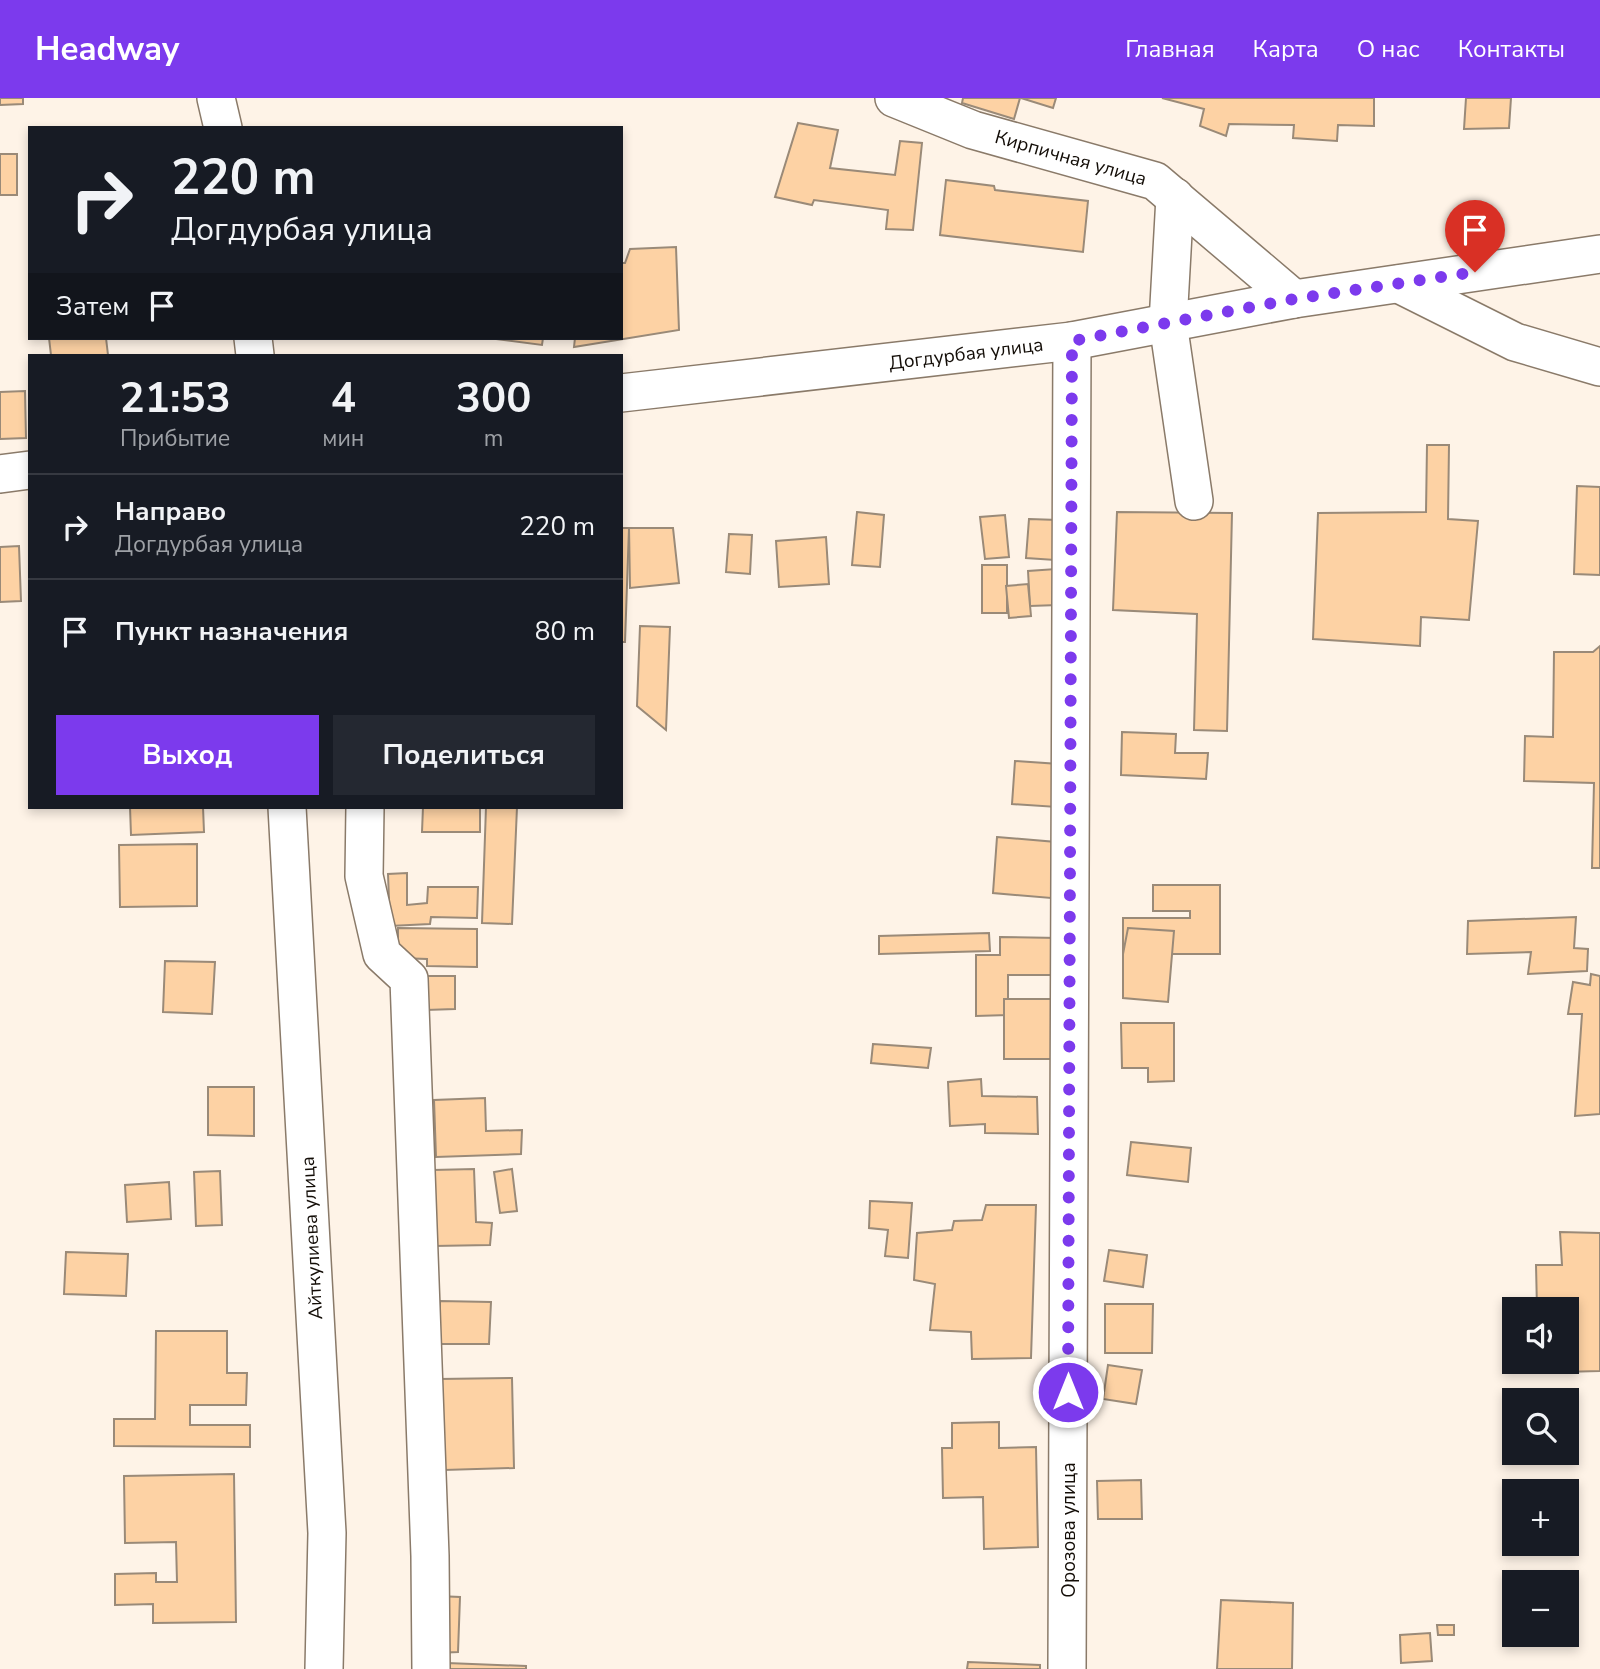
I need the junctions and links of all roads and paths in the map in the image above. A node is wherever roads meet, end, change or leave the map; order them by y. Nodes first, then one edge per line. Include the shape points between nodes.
1 (216, 98) edge
2 (894, 98) edge
3 (223, 126) edge
4 (1175, 197) junction
5 (1600, 254) edge
6 (1399, 284) junction
7 (1294, 299) junction
8 (1168, 323) junction
9 (1072, 341) junction
10 (1600, 367) edge
11 (623, 394) edge
12 (28, 470) edge
13 (0, 474) edge
14 (1194, 501) dead end
15 (287, 809) edge
16 (365, 809) edge
17 (324, 1669) edge
18 (431, 1669) edge
19 (1067, 1669) edge

1 - 3 street
2 - 4 street, Кирпичная улица via 972,130 1155,181
4 - 7 street, Кирпичная улица
4 - 8 street
5 - 6 street, Догдурбая улица
6 - 7 street, Догдурбая улица
6 - 10 street via 1515,342
7 - 8 street, Догдурбая улица
8 - 9 street, Догдурбая улица
8 - 14 street
9 - 11 street, Догдурбая улица
9 - 19 street, Орозова улица
12 - 13 street
15 - 17 street, Айткулиева улица via 327,1533
16 - 18 street via 364,876 382,954 409,979

